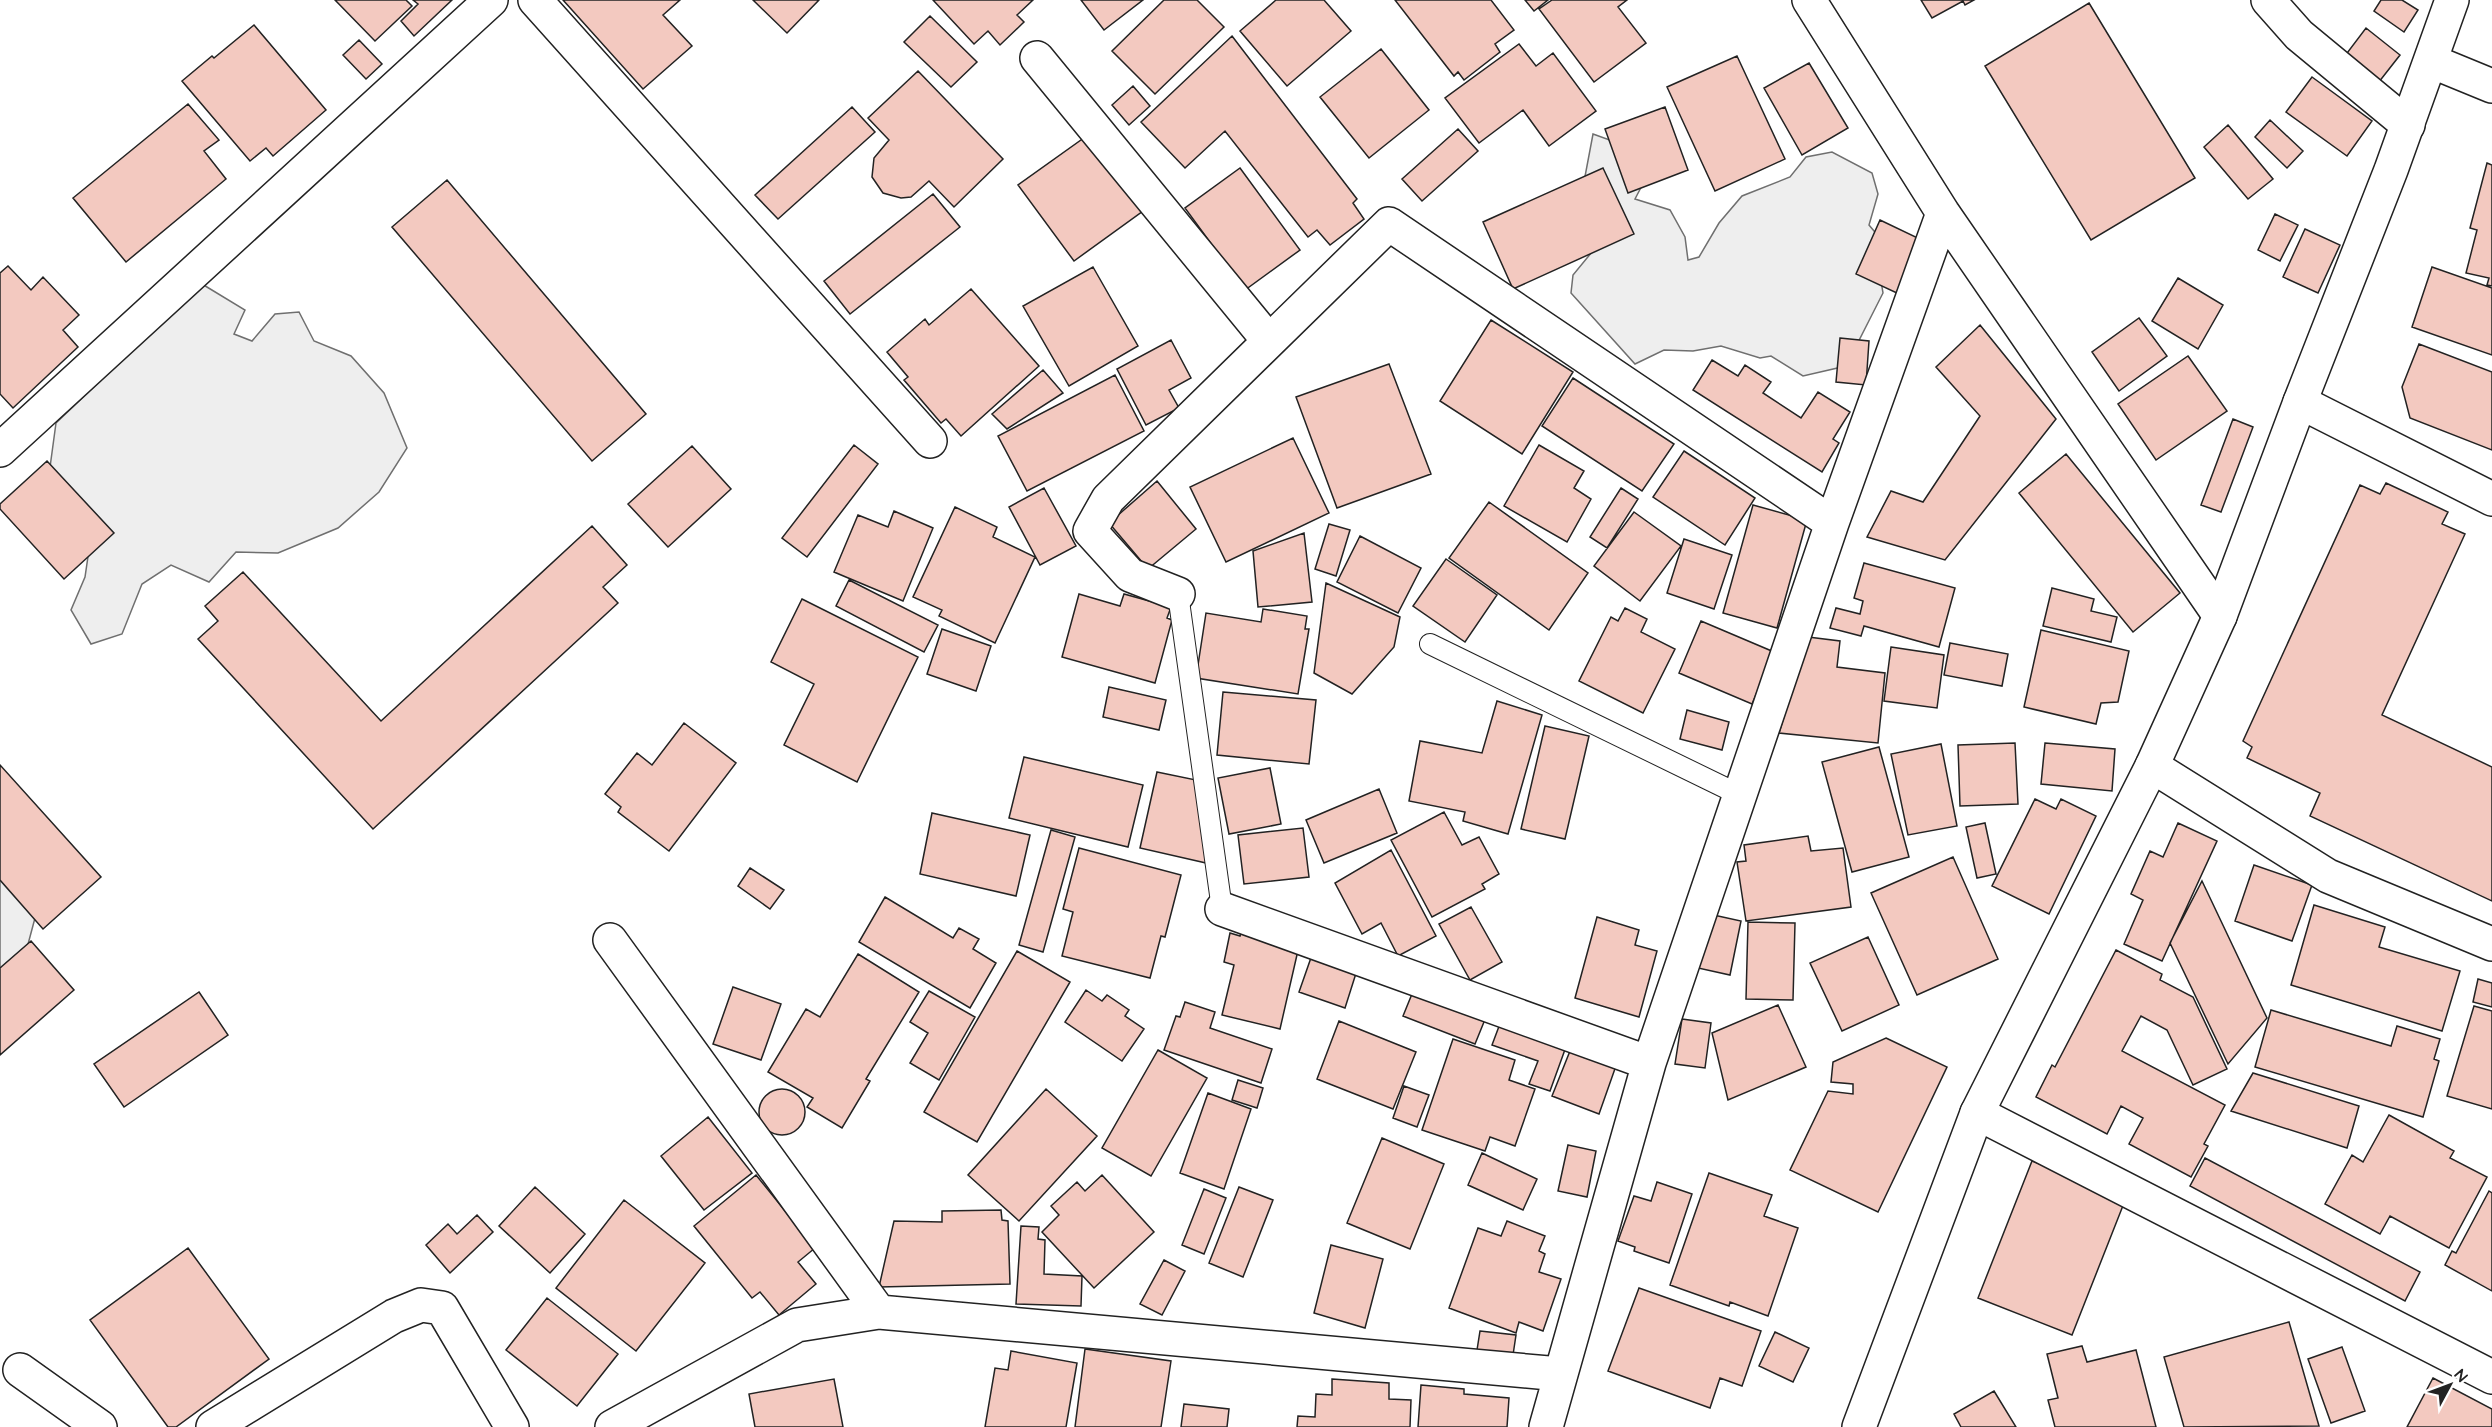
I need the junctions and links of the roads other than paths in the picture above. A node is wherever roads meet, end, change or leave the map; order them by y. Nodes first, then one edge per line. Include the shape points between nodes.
1 (491, 0) edge
2 (535, 0) edge
3 (1809, 0) edge
4 (2268, 0) edge
5 (2452, 0) edge
6 (1037, 58) dead end
7 (2431, 61) junction
8 (2492, 86) edge
9 (2408, 125) junction
10 (1943, 213) junction
11 (1269, 341) junction
12 (2300, 402) junction
13 (930, 441) dead end
14 (0, 450) edge
15 (2492, 499) edge
16 (1832, 524) junction
17 (1178, 594) joint
18 (2220, 616) junction
19 (1430, 644) dead end
20 (2152, 766) junction
21 (1740, 795) junction
22 (1222, 909) joint
23 (610, 940) dead end
24 (2492, 944) edge
25 (1649, 1063) junction
26 (1977, 1113) junction
27 (879, 1312) junction
28 (20, 1370) dead end
29 (1560, 1374) junction
30 (2492, 1377) edge
31 (100, 1427) edge
32 (213, 1427) edge
33 (512, 1427) edge
34 (612, 1427) edge
35 (1546, 1427) edge
36 (1859, 1427) edge

1 - 14 street
2 - 13 street
3 - 10 street
4 - 9 street via 2299,35
5 - 7 street
6 - 11 street
7 - 8 street
7 - 9 street
9 - 12 street
10 - 16 street
10 - 18 street
11 - 16 street via 1389,224
11 - 17 street via 1107,499 1090,531 1130,575
12 - 15 street
12 - 18 street
16 - 21 street
17 - 22 lane
18 - 20 street
19 - 21 lane
20 - 24 street via 2328,876
20 - 26 street
21 - 25 street
22 - 25 street
23 - 27 street
25 - 29 street
26 - 30 street
26 - 36 street
27 - 29 street
27 - 34 street via 797,1324
28 - 31 street
29 - 35 street
32 - 33 street via 394,1316 421,1305 442,1308

